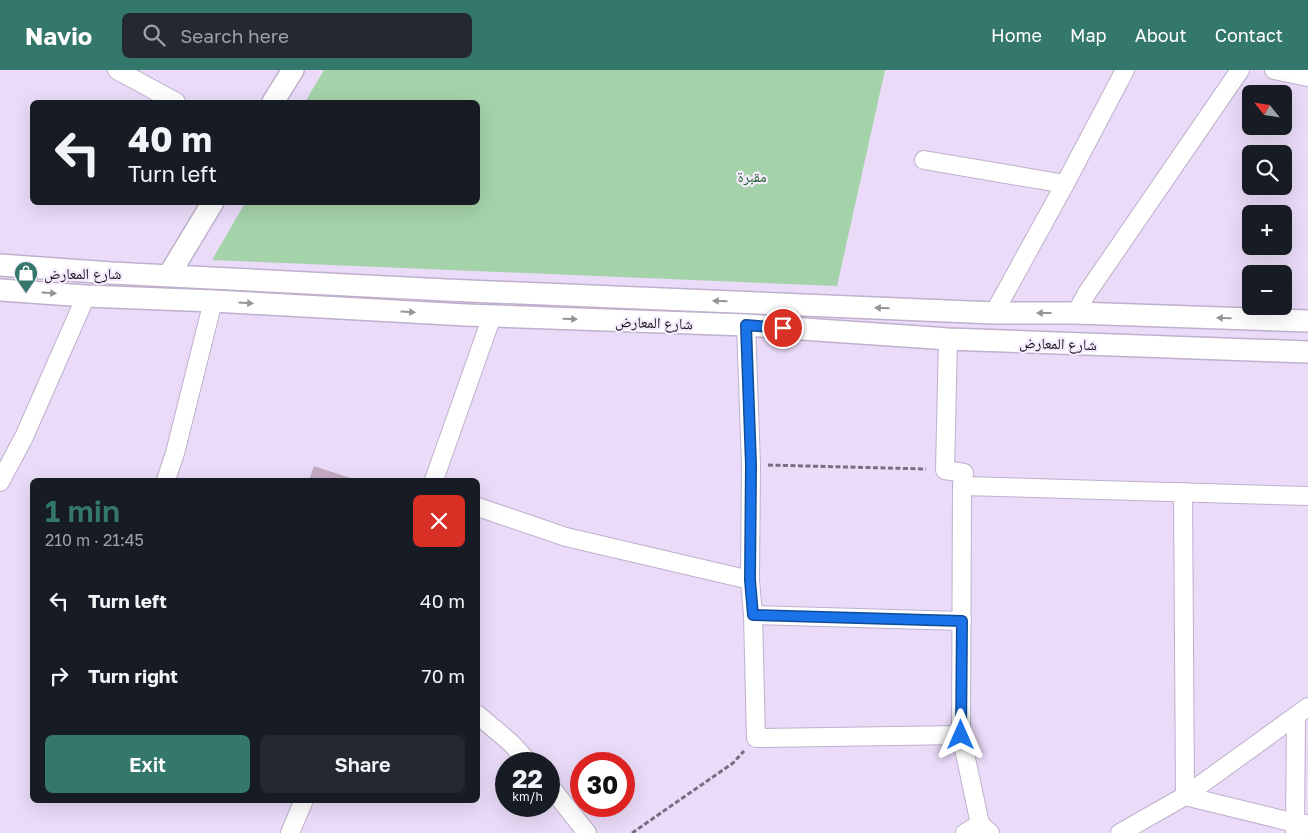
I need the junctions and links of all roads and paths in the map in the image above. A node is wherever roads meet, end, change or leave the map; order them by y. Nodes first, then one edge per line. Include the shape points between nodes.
1 (117, 70) edge
2 (293, 70) edge
3 (1124, 70) edge
4 (1240, 70) edge
5 (1274, 70) edge
6 (1308, 77) edge
7 (172, 100) edge
8 (275, 100) edge
9 (924, 160) dead end
10 (1065, 184) junction
11 (211, 205) edge
12 (0, 266) edge
13 (169, 275) junction
14 (0, 290) edge
15 (86, 296) junction
16 (214, 301) junction
17 (994, 313) junction
18 (1076, 313) junction
19 (1116, 314) junction
20 (492, 316) junction
21 (1308, 321) edge
22 (746, 325) junction
23 (948, 338) junction
24 (1110, 344) junction
25 (1308, 352) edge
26 (751, 465) junction
27 (945, 470) junction
28 (167, 478) edge
29 (435, 478) edge
30 (0, 482) edge
31 (962, 486) junction
32 (1183, 492) junction
33 (1308, 496) edge
34 (480, 508) edge
35 (750, 580) junction
36 (753, 615) junction
37 (962, 621) junction
38 (1302, 712) edge
39 (480, 717) edge
40 (961, 735) junction
41 (756, 738) junction
42 (519, 752) edge
43 (1185, 796) junction
44 (560, 799) edge
45 (303, 803) edge
46 (1299, 827) edge
47 (978, 830) edge
48 (290, 833) edge
49 (587, 833) edge
50 (632, 833) edge
51 (1120, 833) edge

1 - 7 street
2 - 8 street
3 - 10 street
4 - 18 street
5 - 6 street
9 - 10 street
10 - 17 street
11 - 13 street
12 - 13 street, شارع المعارض
17 -> 13 street, شارع المعارض
14 -> 15 street, شارع المعارض
15 - 16 street, شارع المعارض
15 - 30 street via 24,437
16 -> 20 street, شارع المعارض
16 - 28 street
18 -> 17 street, شارع المعارض
18 - 19 street, شارع المعارض
21 -> 19 street, شارع المعارض
19 - 24 street
20 -> 22 street, شارع المعارض
20 - 29 street
22 - 23 street, شارع المعارض
22 - 26 street
23 - 24 street, شارع المعارض
23 - 27 street
24 - 25 street, شارع المعارض
26 - 27 path
26 - 35 street
27 - 31 street via 964,473
31 - 32 street
31 - 37 street
32 - 33 street
32 - 43 street
34 - 35 street via 566,537
35 - 36 street
36 - 37 street
36 - 41 street
37 - 40 street
38 - 43 street
38 - 46 street
39 - 42 street
40 - 41 street
40 - 47 street
41 - 50 path via 734,762
43 - 46 street
43 - 51 street
44 - 49 street
45 - 48 street

